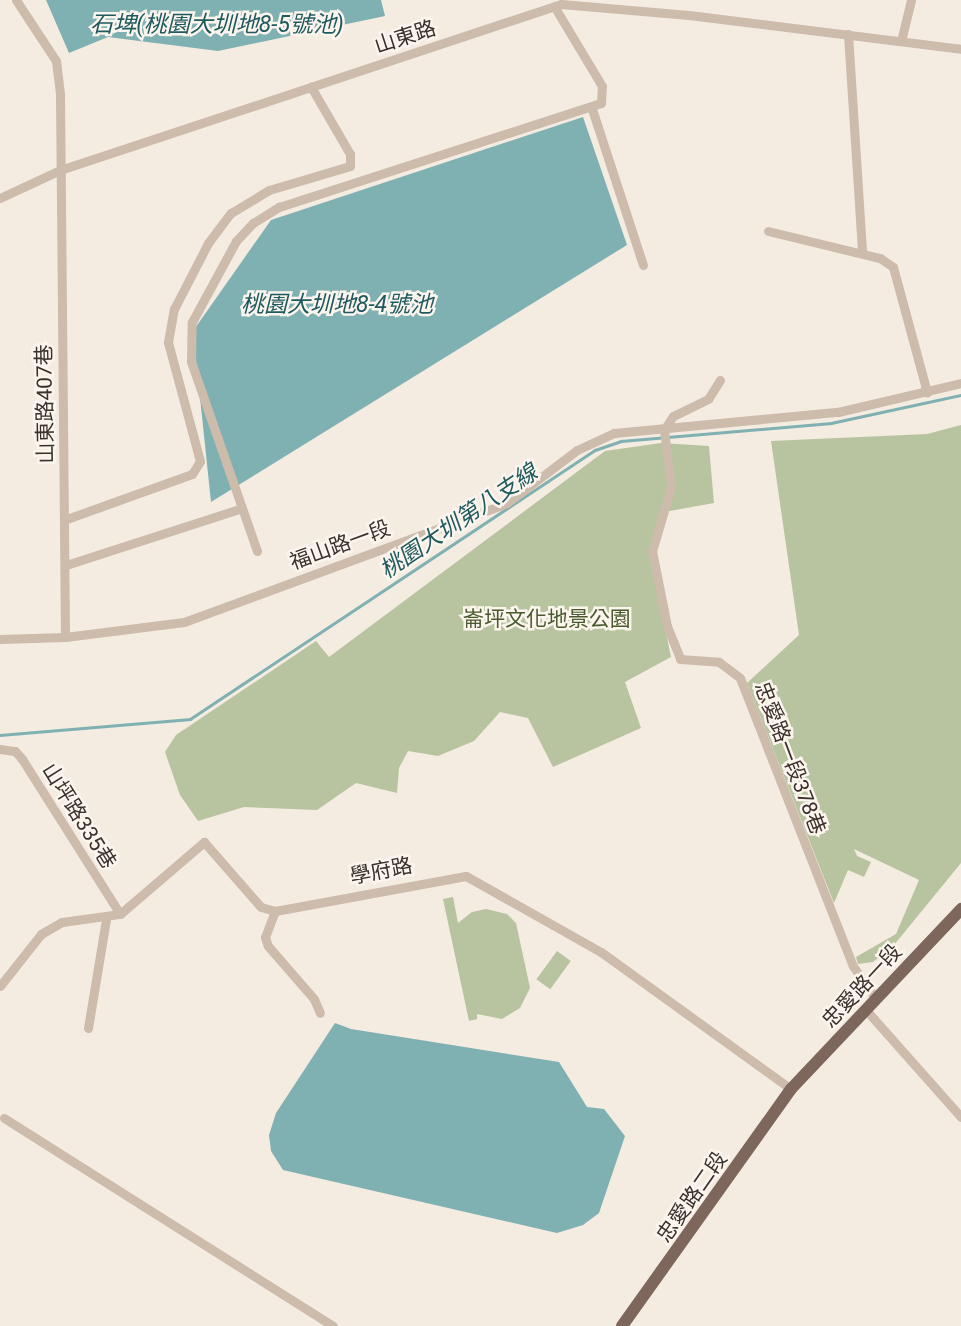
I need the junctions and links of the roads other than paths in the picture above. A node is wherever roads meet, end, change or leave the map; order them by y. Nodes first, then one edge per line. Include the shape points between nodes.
1 (16, 0) edge
2 (911, 0) edge
3 (557, 4) edge
4 (848, 34) junction
5 (901, 41) junction
6 (961, 49) edge
7 (311, 87) junction
8 (592, 109) junction
9 (60, 170) junction
10 (0, 198) edge
11 (768, 231) dead end
12 (862, 253) junction
13 (643, 265) dead end
14 (720, 380) dead end
15 (961, 383) edge
16 (927, 392) junction
17 (665, 435) junction
18 (240, 509) junction
19 (64, 520) junction
20 (257, 551) dead end
21 (66, 565) junction
22 (65, 637) junction
23 (0, 639) edge
24 (0, 749) edge
25 (961, 909) edge
26 (275, 911) junction
27 (120, 915) junction
28 (106, 919) junction
29 (0, 986) edge
30 (876, 999) junction
31 (866, 1010) junction
32 (320, 1013) dead end
33 (88, 1028) dead end
34 (791, 1089) junction
35 (961, 1117) edge
36 (4, 1118) dead end
37 (334, 1326) edge
38 (622, 1326) edge

1 - 9 street, 山東路407巷 via 56,61
2 - 5 street
3 - 4 street, 山東路
3 - 7 street, 山東路
3 - 8 street via 602,86 601,103
4 - 5 street, 山東路
4 - 12 street
5 - 6 street, 山東路
7 - 9 street, 山東路
7 - 19 street via 350,154 350,166 269,190 231,213 208,243 174,309 168,342 200,461 192,474
8 - 13 street
8 - 18 street via 289,203 265,213 236,241 192,322 191,361
9 - 10 street, 山東路
9 - 19 street, 山東路407巷
11 - 12 street
12 - 16 street via 893,267
14 - 17 street via 708,399 673,416
15 - 16 street, 福山路一段
16 - 17 street, 福山路一段 via 838,412
17 - 22 street, 福山路一段 via 614,433 577,450 507,503 184,622
17 - 30 street, 忠愛路一段378巷 via 671,487 652,551 675,651 681,659 719,662 740,678 853,966
18 - 20 street
18 - 21 street
19 - 21 street, 山東路407巷
21 - 22 street, 山東路407巷
22 - 23 street, 福山路一段
24 - 27 street, 山坪路335巷 via 15,751 22,759
25 - 30 main road, 忠愛路一段
26 - 27 street via 261,907 204,842
26 - 32 street via 265,936 268,946 314,999
26 - 34 street, 學府路 via 466,876 601,952
27 - 28 street
28 - 29 street via 76,920 50,928
28 - 33 street
30 - 31 main road, 忠愛路一段
31 - 34 main road, 忠愛路一段
31 - 35 street
34 - 38 main road, 忠愛路二段
36 - 37 street

